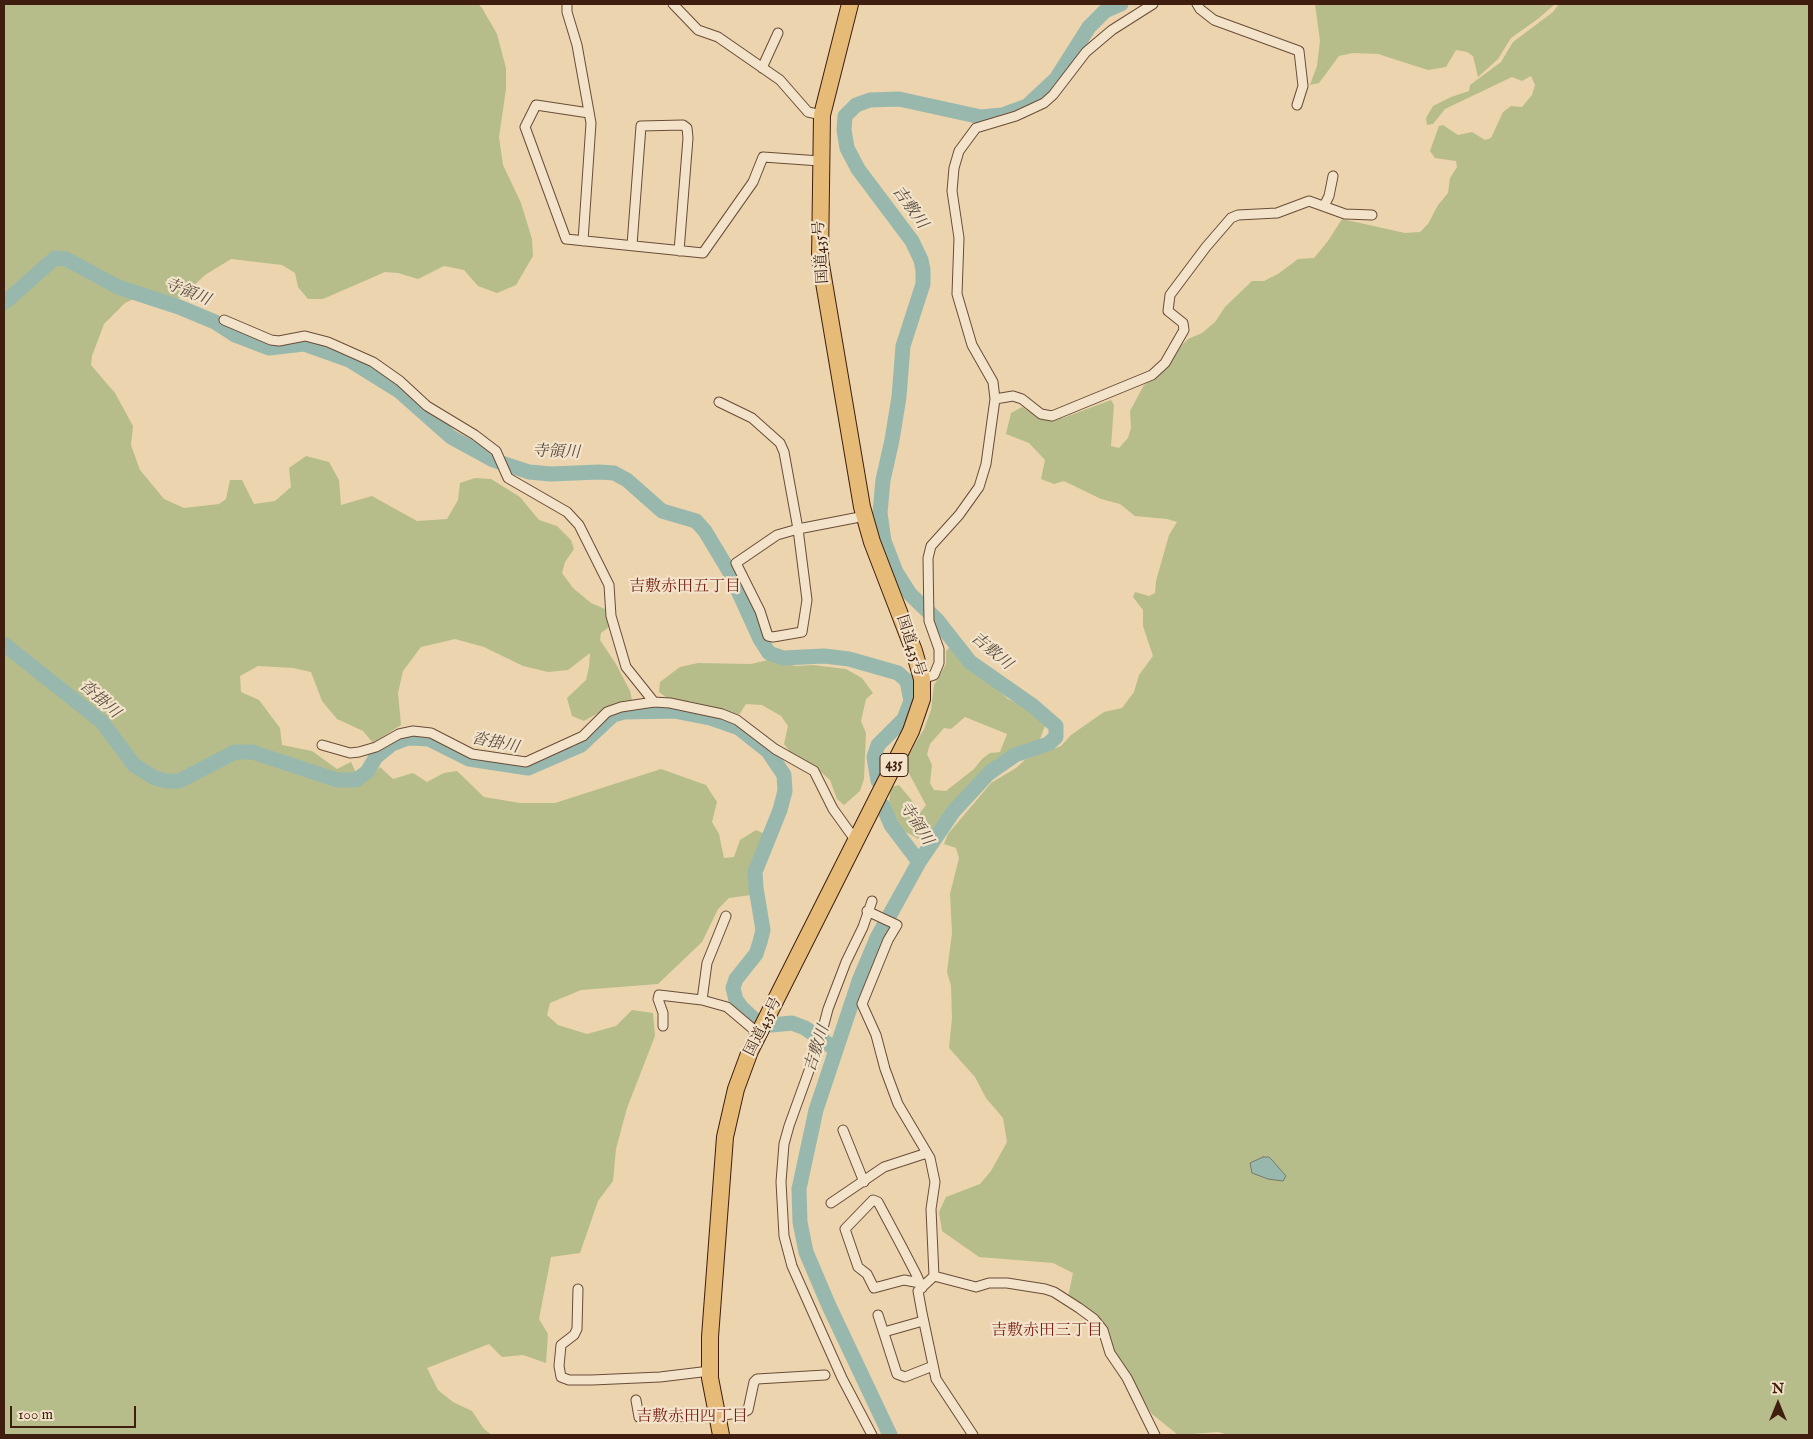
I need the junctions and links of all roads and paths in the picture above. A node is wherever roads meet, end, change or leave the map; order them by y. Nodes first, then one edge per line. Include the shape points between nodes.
1 (567, 4) edge
2 (673, 4) edge
3 (850, 4) edge
4 (1153, 4) edge
5 (1197, 4) edge
6 (778, 32) dead end
7 (762, 68) junction
8 (1296, 105) dead end
9 (589, 113) junction
10 (822, 115) junction
11 (820, 161) junction
12 (1333, 176) dead end
13 (1324, 206) junction
14 (1372, 216) dead end
15 (583, 241) junction
16 (632, 245) junction
17 (679, 252) junction
18 (224, 320) dead end
19 (995, 399) junction
20 (719, 402) dead end
21 (864, 516) junction
22 (798, 529) junction
23 (922, 679) junction
24 (654, 702) junction
25 (322, 744) dead end
26 (856, 840) junction
27 (872, 901) dead end
28 (871, 912) junction
29 (726, 916) dead end
30 (702, 1000) junction
31 (664, 1026) dead end
32 (759, 1034) junction
33 (843, 1130) dead end
34 (927, 1153) junction
35 (864, 1182) junction
36 (831, 1203) dead end
37 (934, 1276) junction
38 (921, 1286) junction
39 (578, 1289) dead end
40 (878, 1315) dead end
41 (924, 1321) junction
42 (884, 1332) junction
43 (934, 1366) junction
44 (710, 1371) junction
45 (825, 1375) dead end
46 (636, 1400) dead end
47 (717, 1415) junction
48 (720, 1435) edge
49 (872, 1435) edge
50 (973, 1435) edge
51 (1155, 1435) edge

1 - 9 street
2 - 7 street via 698,30 718,38
3 - 10 highway, 国道435号 / 435
4 - 19 street via 1112,30 1086,52 1044,103 1016,116 976,128 959,152 951,179 959,238 957,294 972,345 993,382
5 - 8 street via 1214,20 1299,51 1303,86
6 - 7 street
7 - 10 street via 780,80 808,112
9 - 15 street
9 - 15 street via 536,105 525,127 566,239
10 - 11 highway, 国道435号 / 435
11 - 17 street via 763,157 753,182 703,253
11 - 21 highway, 国道435号 / 435 via 820,259
12 - 13 street
13 - 14 street via 1345,214
13 - 19 street via 1309,201 1278,213 1232,218 1170,295 1168,311 1183,323 1184,330 1165,363 1152,375 1052,416 1041,414 1013,396
15 - 16 street
16 - 17 street
16 - 17 street via 641,126 684,125 688,138
18 - 24 street via 271,340 305,336 328,342 373,362 400,380 427,406 475,435 498,455 508,478 567,512 578,525 609,585 611,616 626,667
19 - 23 street via 986,464 979,487 931,546 928,558 929,621 939,649 939,663 934,675
20 - 22 street via 752,418 780,443
21 - 22 street
21 - 23 highway, 国道435号 / 435
22 - 22 street via 807,600 805,627 802,632 768,636 760,610 736,563 777,535
23 - 26 highway, 国道435号 / 435 via 922,699 911,732
24 - 25 street via 607,712 583,736 526,762 472,754 431,733 399,734 376,747 350,753
24 - 26 street via 737,720 775,749 814,771 833,809
26 - 32 highway, 国道435号 / 435
27 - 28 street
28 - 34 street via 897,926 862,1004 876,1035 898,1104
28 - 49 street via 846,962 802,1087 784,1144 782,1182 784,1236 792,1266 842,1378
29 - 30 street via 707,963
30 - 31 street via 659,995
30 - 32 street via 727,1007
32 - 44 highway, 国道435号 / 435 via 736,1089 725,1137
33 - 35 street
34 - 35 street via 884,1168
34 - 37 street via 935,1182 931,1209
35 - 36 street
37 - 38 street
37 - 51 street via 976,1287 1007,1283 1054,1292 1094,1319 1103,1330 1110,1353
38 - 38 street via 878,1202 873,1200 845,1229 858,1266 876,1288 904,1280
38 - 41 street via 918,1291
39 - 44 street via 577,1329 561,1345 561,1377 592,1380
40 - 42 street
41 - 42 street
41 - 43 street
42 - 43 street via 897,1374 905,1377
43 - 50 street via 942,1389
44 - 47 highway, 国道435号 / 435
45 - 47 street via 757,1379 748,1410
46 - 47 street via 639,1417
47 - 48 highway, 国道435号 / 435

